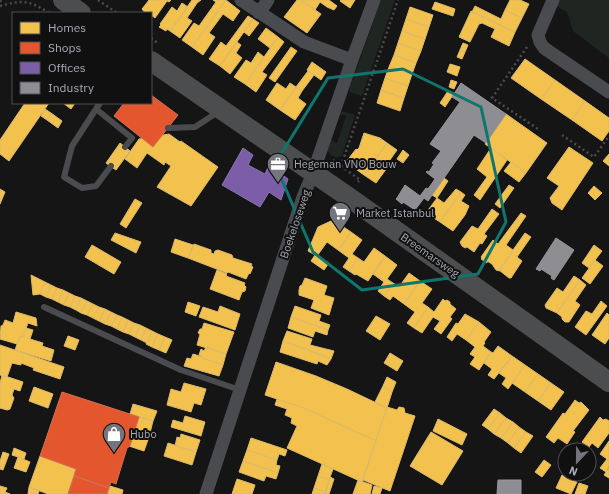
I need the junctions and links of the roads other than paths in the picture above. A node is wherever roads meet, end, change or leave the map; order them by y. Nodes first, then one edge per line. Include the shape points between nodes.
1 (241, 0) edge
2 (268, 0) edge
3 (374, 0) edge
4 (553, 0) edge
5 (259, 13) junction
6 (352, 60) junction
7 (152, 62) edge
8 (609, 92) edge
9 (99, 104) edge
10 (96, 109) junction
11 (220, 110) junction
12 (168, 128) dead end
13 (125, 147) dead end
14 (111, 166) dead end
15 (314, 173) junction
16 (44, 307) dead end
17 (609, 382) edge
18 (240, 390) junction
19 (206, 494) edge

1 - 5 street
2 - 5 street
3 - 6 street, Boekeloseweg
4 - 8 street via 538,35 540,42 544,48
5 - 6 street via 304,42
6 - 15 street, Boekeloseweg
7 - 11 main road, Breemarsweg
9 - 10 lane
10 - 13 lane via 132,138
10 - 14 lane via 72,146 64,177 82,188 96,186
11 - 12 lane via 195,127
11 - 15 main road, Breemarsweg
15 - 17 main road, Breemarsweg
15 - 18 street, Boekeloseweg via 303,197
16 - 18 lane via 181,370
18 - 19 street, Boekeloseweg

